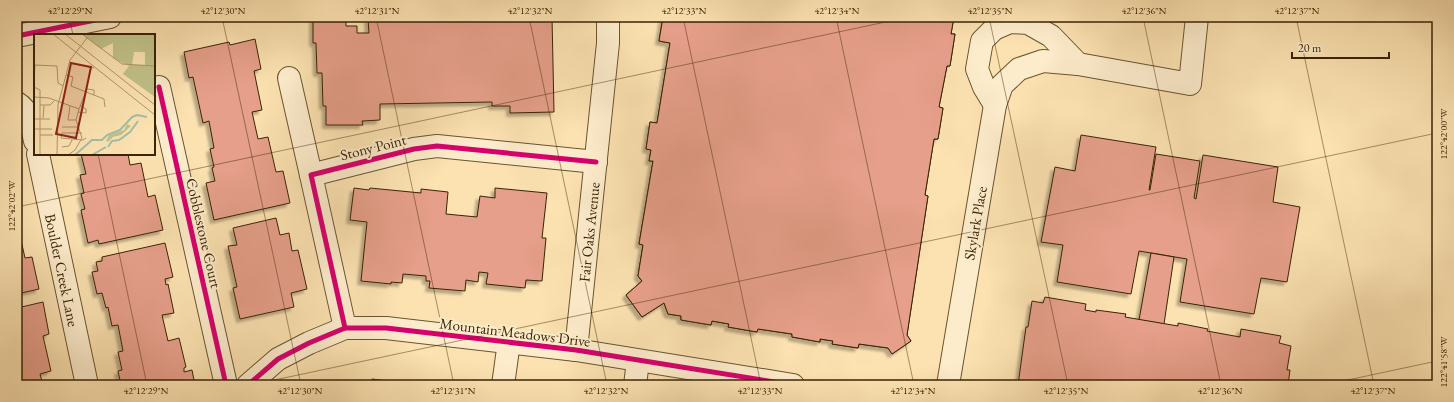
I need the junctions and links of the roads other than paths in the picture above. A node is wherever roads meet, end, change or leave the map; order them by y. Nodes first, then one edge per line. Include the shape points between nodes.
1 (110, 17) edge
2 (608, 17) edge
3 (1197, 17) edge
4 (17, 36) edge
5 (1078, 64) junction
6 (289, 78) dead end
7 (159, 87) dead end
8 (17, 103) edge
9 (995, 105) junction
10 (34, 136) edge
11 (38, 155) edge
12 (596, 162) junction
13 (311, 175) junction
14 (345, 328) junction
15 (510, 342) junction
16 (576, 350) junction
17 (638, 360) junction
18 (87, 385) edge
19 (226, 385) edge
20 (248, 385) edge
21 (503, 385) edge
22 (635, 385) edge
23 (793, 385) edge
24 (948, 385) edge

1 - 4 street
2 - 12 street, Fair Oaks Avenue via 608,43
3 - 5 street via 1190,84
5 - 9 street, Skylark Place via 1043,61 1019,69 1002,85
5 - 9 street via 1051,36 1028,23 1010,22 994,29 982,41 977,69
6 - 13 street
7 - 19 street, Cobblestone Court
8 - 10 street via 22,106 31,121
9 - 24 street, Skylark Place
11 - 18 street, Boulder Creek Lane
12 - 13 street, Stony Point via 437,146 414,149
12 - 16 street, Fair Oaks Avenue
13 - 14 street
14 - 15 street, Mountain Meadows Drive via 386,328
14 - 20 street, Mountain Meadows Drive via 278,359
15 - 16 street, Mountain Meadows Drive
15 - 21 street
16 - 17 street, Mountain Meadows Drive
17 - 22 street
17 - 23 street, Mountain Meadows Drive

